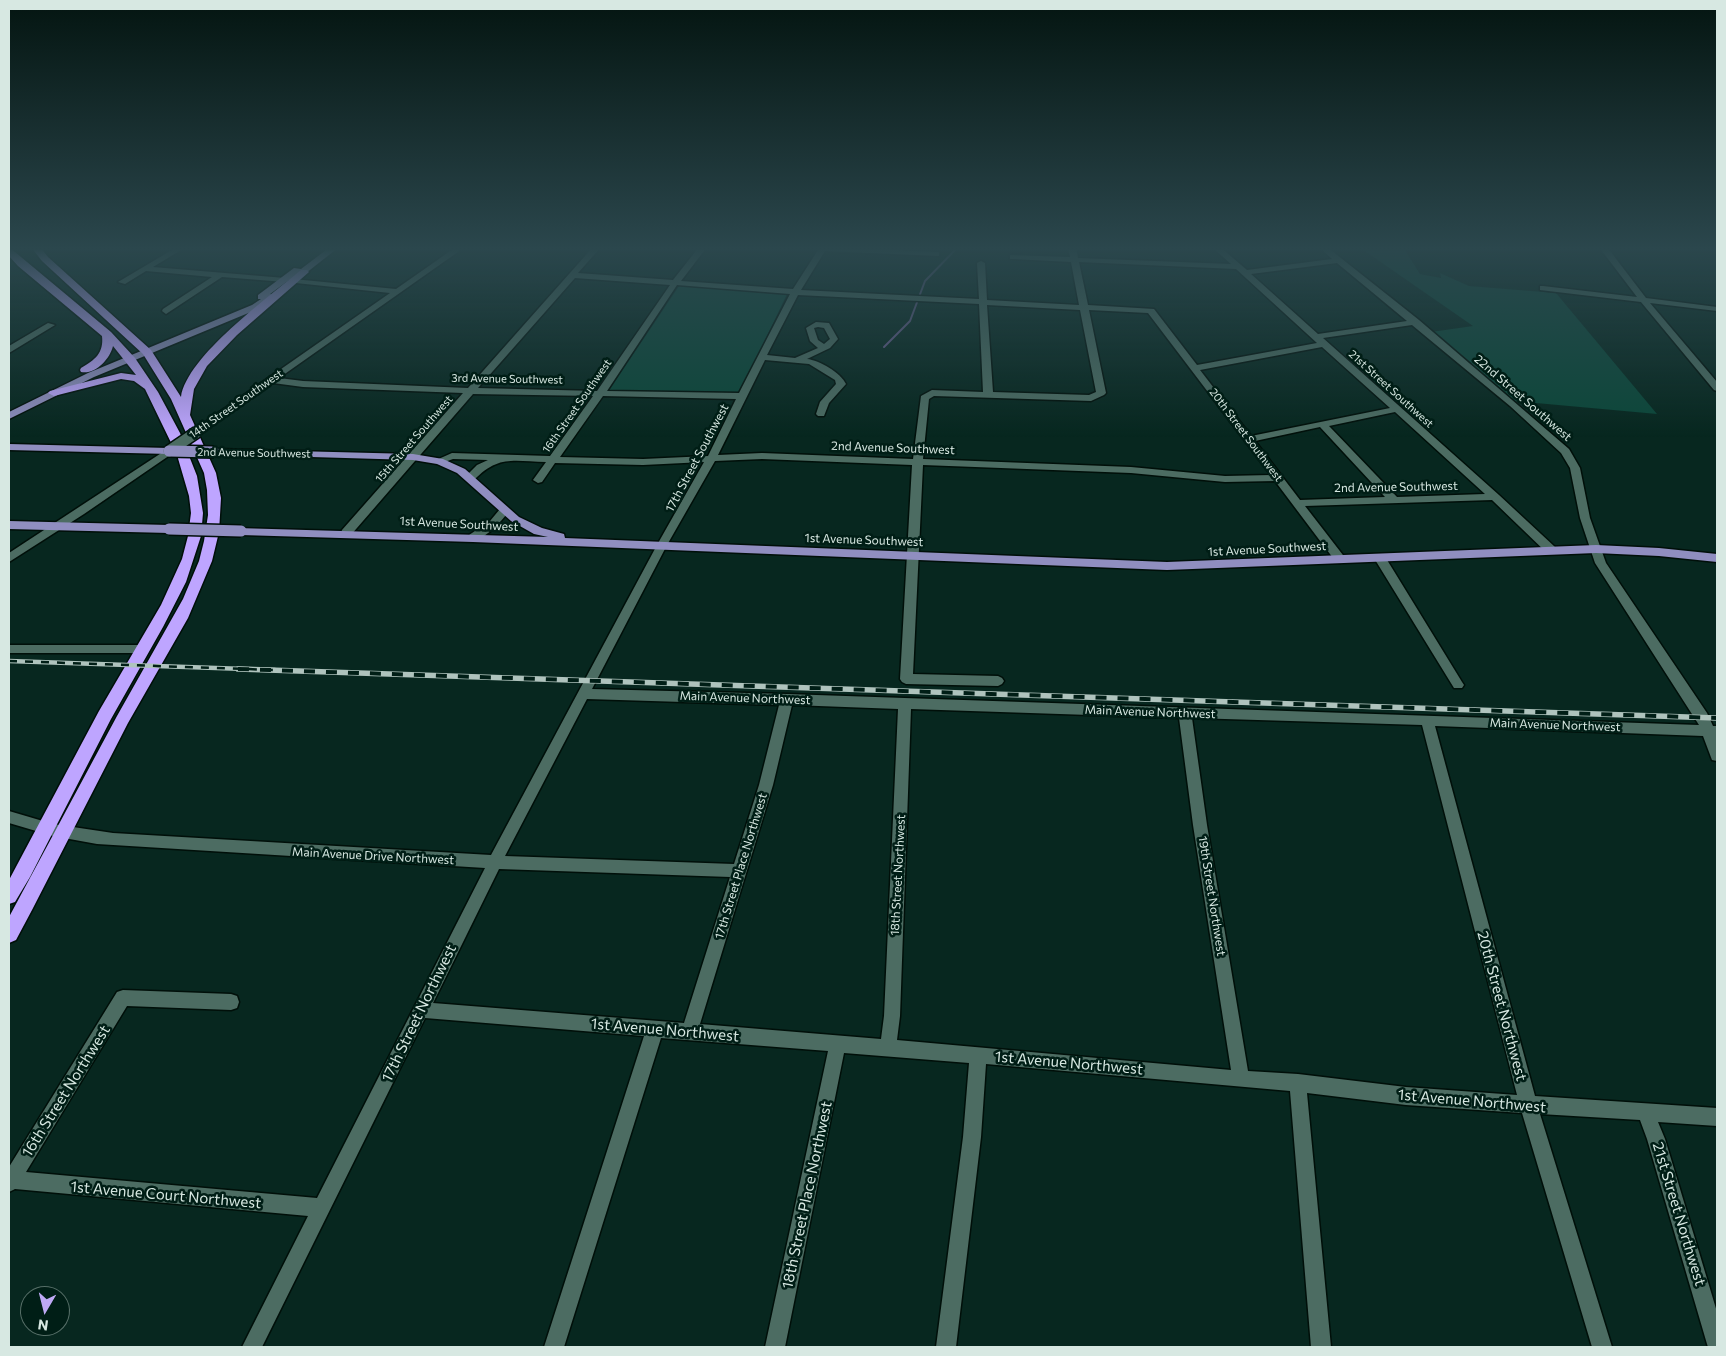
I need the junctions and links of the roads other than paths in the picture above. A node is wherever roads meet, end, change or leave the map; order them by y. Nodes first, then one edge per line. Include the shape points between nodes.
1 (78, 310) edge
2 (102, 310) edge
3 (236, 310) edge
4 (247, 310) edge
5 (257, 310) edge
6 (370, 310) edge
7 (542, 310) edge
8 (656, 310) edge
9 (786, 310) edge
10 (983, 310) edge
11 (1085, 310) edge
12 (1139, 310) edge
13 (1286, 310) edge
14 (1401, 310) edge
15 (1652, 310) edge
16 (1416, 322) junction
17 (51, 325) dead end
18 (107, 334) junction
19 (1316, 337) junction
20 (1324, 344) junction
21 (823, 348) dead end
22 (9, 350) edge
23 (145, 350) junction
24 (128, 356) junction
25 (762, 357) junction
26 (797, 360) junction
27 (1195, 368) junction
28 (86, 370) junction
29 (270, 380) junction
30 (1717, 388) edge
31 (472, 391) junction
32 (54, 393) junction
33 (154, 393) junction
34 (599, 394) junction
35 (988, 394) junction
36 (743, 396) junction
37 (1397, 409) junction
38 (821, 414) dead end
39 (10, 416) edge
40 (185, 416) junction
41 (1323, 425) junction
42 (1249, 439) junction
43 (9, 447) edge
44 (169, 451) junction
45 (413, 457) junction
46 (507, 457) junction
47 (713, 457) junction
48 (553, 459) junction
49 (439, 461) junction
50 (918, 462) junction
51 (470, 478) junction
52 (1278, 478) junction
53 (538, 480) dead end
54 (1495, 497) junction
55 (1393, 500) junction
56 (1298, 503) junction
57 (504, 511) junction
58 (9, 525) edge
59 (58, 526) junction
60 (346, 534) junction
61 (474, 538) junction
62 (605, 543) junction
63 (662, 545) junction
64 (1596, 549) junction
65 (1551, 550) junction
66 (913, 556) junction
67 (9, 558) edge
68 (1380, 558) junction
69 (1717, 558) edge
70 (1340, 559) junction
71 (9, 648) edge
72 (144, 649) junction
73 (590, 681) joint
74 (998, 681) dead end
75 (1458, 685) dead end
76 (583, 694) junction
77 (787, 699) junction
78 (905, 703) junction
79 (1185, 713) junction
80 (1427, 720) junction
81 (1713, 731) edge
82 (1717, 756) edge
83 (9, 817) edge
84 (46, 829) junction
85 (64, 833) junction
86 (494, 862) junction
87 (740, 871) junction
88 (9, 896) edge
89 (9, 934) edge
90 (231, 1002) dead end
91 (420, 1010) junction
92 (655, 1028) junction
93 (690, 1031) junction
94 (838, 1043) junction
95 (888, 1048) junction
96 (978, 1055) junction
97 (1240, 1079) junction
98 (1298, 1083) junction
99 (1529, 1106) junction
100 (1646, 1114) junction
101 (1717, 1117) edge
102 (10, 1182) edge
103 (321, 1208) junction
104 (1717, 1344) edge
105 (252, 1347) edge
106 (554, 1347) edge
107 (775, 1347) edge
108 (946, 1347) edge
109 (1321, 1347) edge
110 (1602, 1347) edge

1 - 18 highway
2 - 23 highway
3 - 23 main road
4 - 23 main road
5 - 40 highway via 202,364 188,390
6 - 29 street, 14th Street Southwest
7 - 31 street, 15th Street Southwest
8 - 34 street, 16th Street Southwest
9 - 25 street, 17th Street Southwest
10 - 35 street
11 - 35 street via 1100,395 1091,398
12 - 27 street, 20th Street Southwest via 1151,311
13 - 19 street, 21st Street Southwest
14 - 16 street, 22nd Street Southwest
15 - 30 street
16 - 19 street
16 - 64 street, 22nd Street Southwest via 1565,451 1575,468 1585,518
17 - 22 street
18 - 24 highway
18 - 28 highway via 109,344 106,353
19 - 20 street, 21st Street Southwest
20 - 27 street
20 - 37 street, 21st Street Southwest
21 - 26 street
23 - 24 main road
23 - 40 highway via 168,382
24 - 28 main road
24 - 32 main road
24 - 33 highway
25 - 26 street
25 - 36 street, 17th Street Southwest
26 - 38 street via 815,364 841,381 825,402
27 - 42 street, 20th Street Southwest
28 - 39 main road via 27,401
29 - 31 street, 3rd Avenue Southwest
29 - 44 street, 14th Street Southwest, bridge
31 - 34 street, 3rd Avenue Southwest
31 - 45 street, 15th Street Southwest
32 - 33 highway via 121,376 137,378
32 - 39 main road
33 - 72 highway via 190,473 197,513 183,572
34 - 36 street, 3rd Avenue Southwest
34 - 48 street, 16th Street Southwest
35 - 50 street via 927,394
36 - 47 street, 17th Street Southwest
37 - 41 street
37 - 54 street, 21st Street Southwest
40 - 85 highway via 214,487 212,540 202,572 176,626
41 - 42 street
41 - 55 street
42 - 52 street, 20th Street Southwest
43 - 44 main road, 2nd Avenue Southwest
44 - 45 main road, 2nd Avenue Southwest, bridge
44 - 59 street, 14th Street Southwest
45 - 49 main road, 2nd Avenue Southwest
45 - 60 street, 15th Street Southwest
46 - 48 street, 2nd Avenue Southwest
46 - 49 street, 2nd Avenue Southwest via 452,456
46 - 51 street, 2nd Avenue Southwest via 487,463
47 - 48 street, 2nd Avenue Southwest via 644,462
47 - 50 street, 2nd Avenue Southwest
47 - 63 street, 17th Street Southwest
48 - 53 street, 16th Street Southwest
49 - 51 main road, 2nd Avenue Southwest
50 - 52 street, 2nd Avenue Southwest via 1131,470 1230,479
50 - 66 street
51 - 57 main road, 2nd Avenue Southwest
52 - 56 street, 20th Street Southwest
54 - 55 street, 2nd Avenue Southwest
54 - 65 street, 21st Street Southwest
55 - 56 street, 2nd Avenue Southwest
56 - 70 street, 20th Street Southwest
57 - 61 street
57 - 62 main road, 2nd Avenue Southwest via 538,532
58 - 59 main road, 1st Avenue Southwest
59 - 60 main road, 1st Avenue Southwest, bridge
59 - 67 street, 14th Street Southwest
60 - 61 main road, 1st Avenue Southwest
61 - 62 main road, 1st Avenue Southwest
62 - 63 main road, 1st Avenue Southwest
63 - 66 main road, 1st Avenue Southwest
63 - 73 street, 17th Street Southwest
64 - 65 main road, 1st Avenue Southwest
64 - 69 main road, 1st Avenue Southwest
64 - 81 street, 22nd Street Southwest via 1609,577
65 - 68 main road, 1st Avenue Southwest
66 - 70 main road, 1st Avenue Southwest via 1167,566
66 - 74 street via 906,679
68 - 70 main road, 1st Avenue Southwest
68 - 75 street
71 - 72 street
72 - 84 highway via 119,689
73 - 76 street, 17th Street Northwest
76 - 77 street, Main Avenue Northwest
76 - 86 street, 17th Street Northwest
77 - 78 street, Main Avenue Northwest
77 - 87 street, 17th Street Place Northwest via 768,781
78 - 79 street, Main Avenue Northwest
78 - 95 street, 18th Street Northwest
79 - 80 street, Main Avenue Northwest
79 - 97 street, 19th Street Northwest
80 - 81 street, Main Avenue Northwest
80 - 99 street, 20th Street Northwest
81 - 82 street, 22nd Street Southwest via 1709,740
83 - 84 street, Main Avenue Drive Northwest
84 - 85 street, Main Avenue Drive Northwest
84 - 88 highway
85 - 86 street, Main Avenue Drive Northwest via 97,839 200,846
85 - 89 highway
86 - 87 street, Main Avenue Drive Northwest
86 - 91 street, 17th Street Northwest
87 - 93 street, 17th Street Place Northwest
90 - 102 street, 16th Street Northwest via 123,998
91 - 92 street, 1st Avenue Northwest
91 - 103 street, 17th Street Northwest
92 - 93 street, 1st Avenue Northwest
92 - 106 street
93 - 94 street, 1st Avenue Northwest
94 - 95 street, 1st Avenue Northwest
94 - 107 street, 18th Street Place Northwest
95 - 96 street, 1st Avenue Northwest
96 - 97 street, 1st Avenue Northwest
96 - 108 street via 972,1137
97 - 98 street, 1st Avenue Northwest
98 - 99 street, 1st Avenue Northwest
98 - 109 street
99 - 100 street, 1st Avenue Northwest
99 - 110 street, 20th Street Northwest
100 - 101 street, 1st Avenue Northwest
100 - 104 street, 21st Street Northwest
102 - 103 street, 1st Avenue Court Northwest
103 - 105 street, 17th Street Northwest

